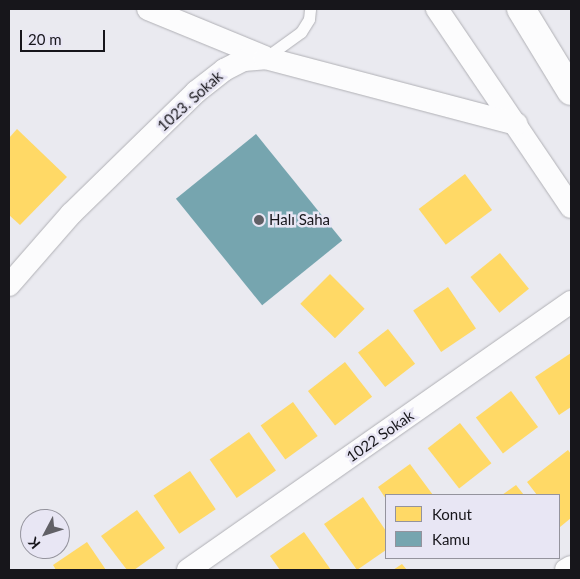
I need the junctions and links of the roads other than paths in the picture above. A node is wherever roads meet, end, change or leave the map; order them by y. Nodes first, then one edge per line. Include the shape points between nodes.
1 (148, 9) edge
2 (310, 9) edge
3 (437, 9) edge
4 (520, 9) edge
5 (266, 58) junction
6 (571, 91) edge
7 (516, 124) junction
8 (571, 207) edge
9 (9, 285) edge
10 (571, 302) edge
11 (571, 567) edge
12 (188, 570) edge
13 (566, 570) edge

1 - 5 street
2 - 5 lane via 309,19 301,32
3 - 7 street
4 - 6 highway
5 - 7 street, 1023. Sokak
5 - 9 street, 1023. Sokak via 244,60 224,70 196,92 71,214
7 - 8 street
10 - 12 street, 1022 Sokak
11 - 13 street

